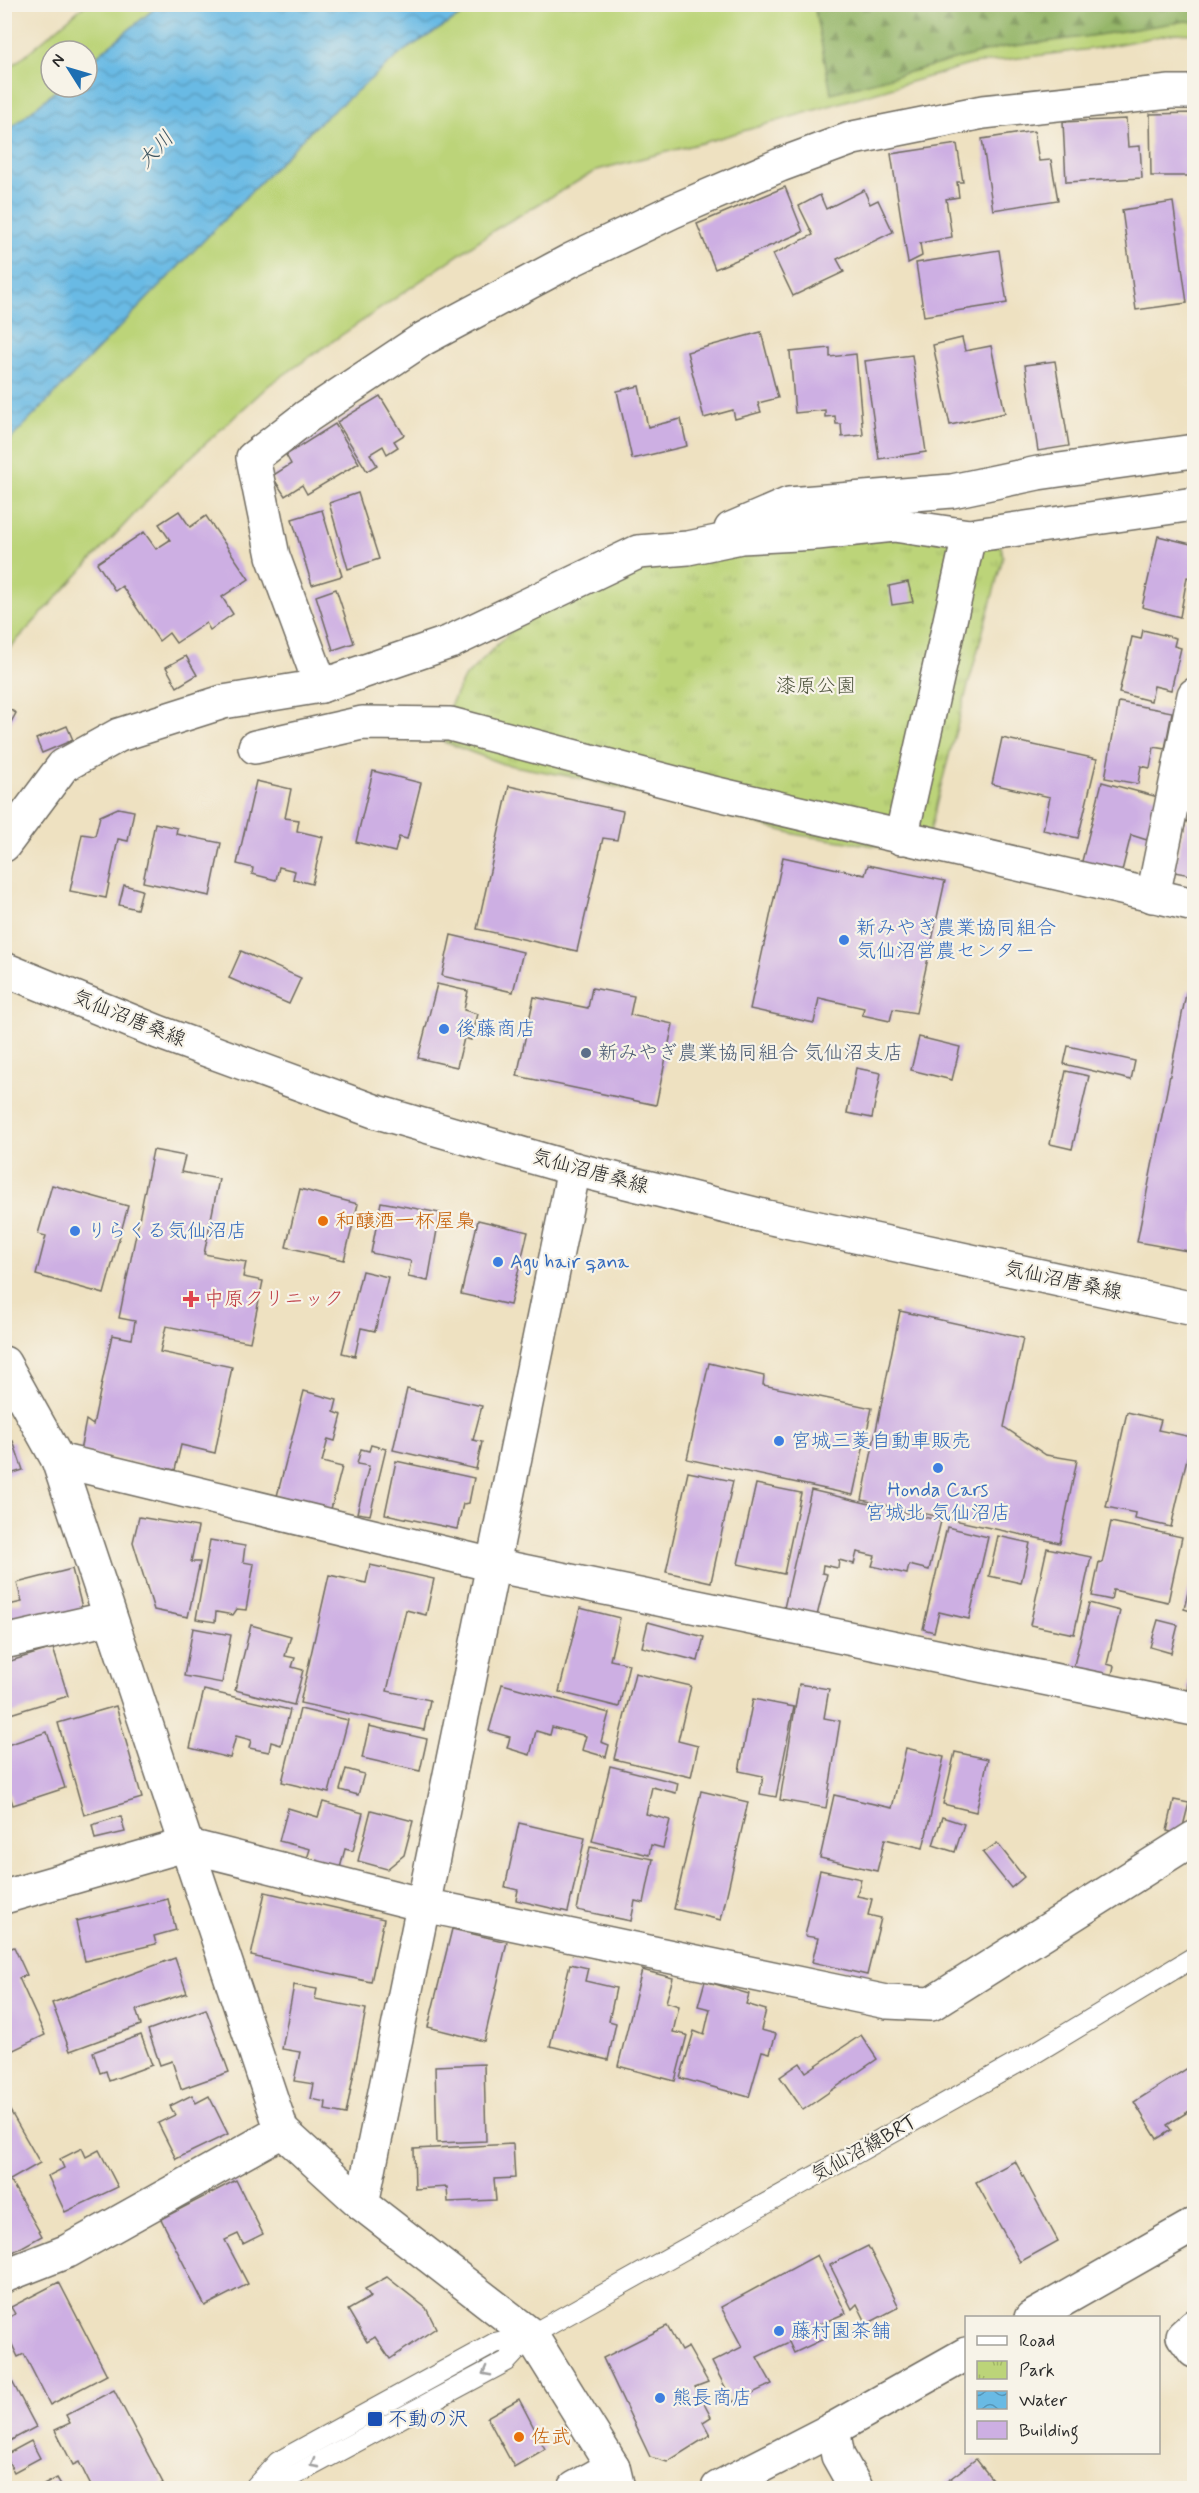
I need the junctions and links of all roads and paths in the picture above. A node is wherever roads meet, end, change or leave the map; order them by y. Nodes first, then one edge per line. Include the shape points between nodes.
1 (1194, 92) edge
2 (1194, 451) edge
3 (1194, 504) edge
4 (969, 536) junction
5 (688, 548) junction
6 (321, 686) junction
7 (1194, 695) edge
8 (255, 747) dead end
9 (901, 838) junction
10 (4, 845) edge
11 (1153, 896) junction
12 (1194, 905) edge
13 (4, 969) edge
14 (574, 1169) junction
15 (1194, 1309) edge
16 (4, 1363) edge
17 (57, 1460) junction
18 (494, 1565) junction
19 (110, 1618) junction
20 (4, 1642) edge
21 (1194, 1709) edge
22 (1194, 1838) edge
23 (185, 1845) junction
24 (4, 1897) edge
25 (424, 1905) junction
26 (1194, 1957) edge
27 (282, 2131) junction
28 (362, 2204) junction
29 (1194, 2225) edge
30 (4, 2276) edge
31 (1035, 2316) edge
32 (1194, 2326) edge
33 (531, 2336) junction
34 (1194, 2351) edge
35 (965, 2355) edge
36 (833, 2429) junction
37 (615, 2478) edge
38 (255, 2487) edge
39 (575, 2488) edge
40 (718, 2488) edge
41 (856, 2488) edge

1 - 6 street via 983,112 853,138 801,157 671,212 494,300 423,339 306,417 253,458 273,556
2 - 5 street via 1038,473 952,491 789,504
3 - 4 street
4 - 5 street via 894,525 741,537
4 - 9 street
5 - 6 street via 638,552 450,642
6 - 10 street via 223,702 119,735 63,766
7 - 11 street
8 - 9 street via 362,723 450,724
9 - 11 street
11 - 12 street
13 - 14 street, 気仙沼唐桑線 via 158,1032 374,1111
14 - 15 street, 気仙沼唐桑線 via 767,1217
14 - 18 street
16 - 17 street
17 - 18 street
17 - 19 street
18 - 21 street
18 - 25 street
19 - 20 street
19 - 23 street
22 - 25 street via 931,2004 887,2002
23 - 24 street
23 - 25 street
23 - 27 street
25 - 28 street
26 - 33 lane, 気仙沼線BRT via 1035,2054
27 - 28 street
27 - 30 street via 69,2251
28 - 33 street
29 - 31 street
32 - 34 street via 1183,2336
33 - 37 street
33 - 38 lane, 気仙沼線BRT via 495,2343 395,2397 278,2462
35 - 36 street
36 - 40 street
36 - 41 street via 838,2456
37 - 39 street

